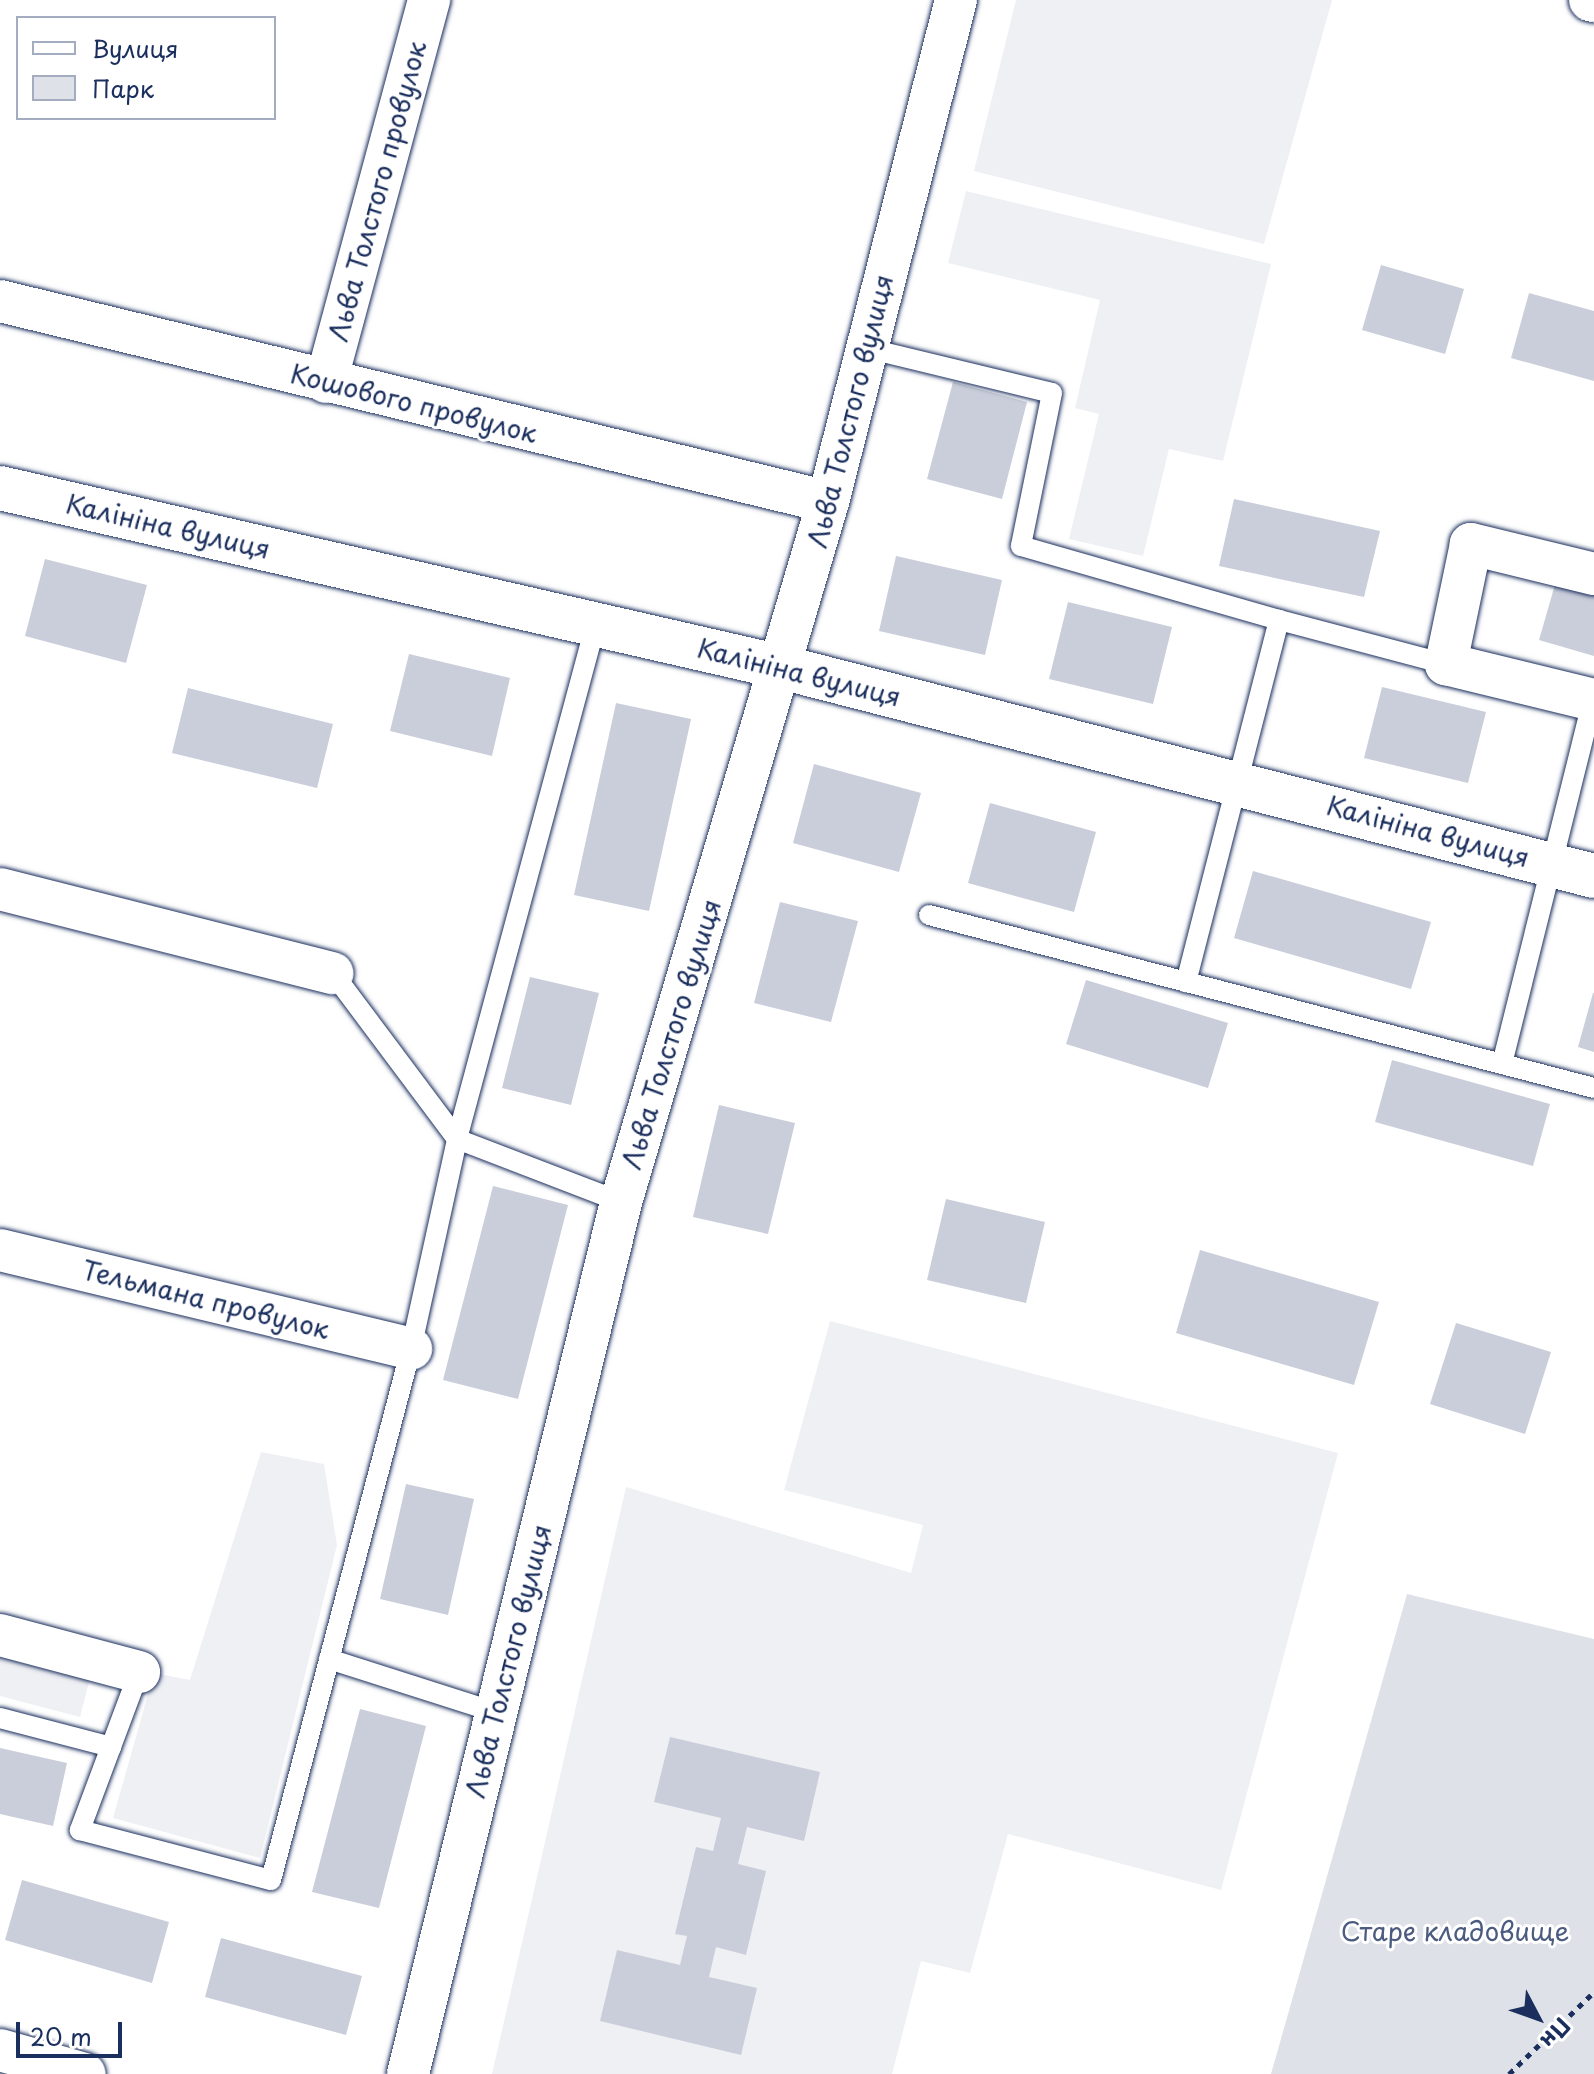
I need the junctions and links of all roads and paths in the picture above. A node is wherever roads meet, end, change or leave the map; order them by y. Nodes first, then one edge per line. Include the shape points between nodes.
1 (429, 0) edge
2 (956, 0) edge
3 (0, 301) edge
4 (866, 348) junction
5 (326, 382) junction
6 (0, 488) edge
7 (828, 502) junction
8 (1594, 574) edge
9 (1279, 620) junction
10 (596, 623) junction
11 (1446, 664) junction
12 (781, 667) junction
13 (1594, 700) edge
14 (1242, 781) junction
15 (1576, 871) edge
16 (0, 889) edge
17 (929, 915) dead end
18 (333, 973) joint
19 (1186, 982) junction
20 (1502, 1064) junction
21 (1594, 1088) edge
22 (457, 1139) junction
23 (621, 1202) junction
24 (0, 1250) edge
25 (411, 1349) junction
26 (0, 1635) edge
27 (329, 1659) junction
28 (139, 1672) joint
29 (495, 1712) junction
30 (0, 1718) edge
31 (111, 1747) junction
32 (1594, 1992) edge
33 (0, 2050) edge
34 (85, 2074) edge
35 (408, 2074) edge
36 (1509, 2074) edge

1 - 5 street, Льва Толстого провулок
2 - 4 street, Льва Толстого вулиця
3 - 5 street, Кошового провулок
4 - 7 street, Льва Толстого вулиця
4 - 9 lane via 1052,393 1021,546
5 - 7 street, Кошового провулок
6 - 10 street, Калініна вулиця
7 - 12 street, Льва Толстого вулиця
8 - 11 street via 1471,544
9 - 11 lane
9 - 14 lane
10 - 12 street, Калініна вулиця
10 - 22 lane
11 - 13 street
12 - 14 street, Калініна вулиця
12 - 23 street, Льва Толстого вулиця
13 - 15 lane
14 - 15 street, Калініна вулиця
14 - 19 lane
15 - 20 lane
16 - 18 street
17 - 19 lane
18 - 22 lane
19 - 20 lane
20 - 21 lane
22 - 23 lane
22 - 25 lane
23 - 29 street, Льва Толстого вулиця
24 - 25 street, Тельмана провулок
25 - 27 lane
26 - 28 street
27 - 29 lane
27 - 31 lane via 271,1880 80,1830
28 - 31 lane
29 - 35 street, Льва Толстого вулиця
30 - 31 lane
32 - 36 path
33 - 34 street

